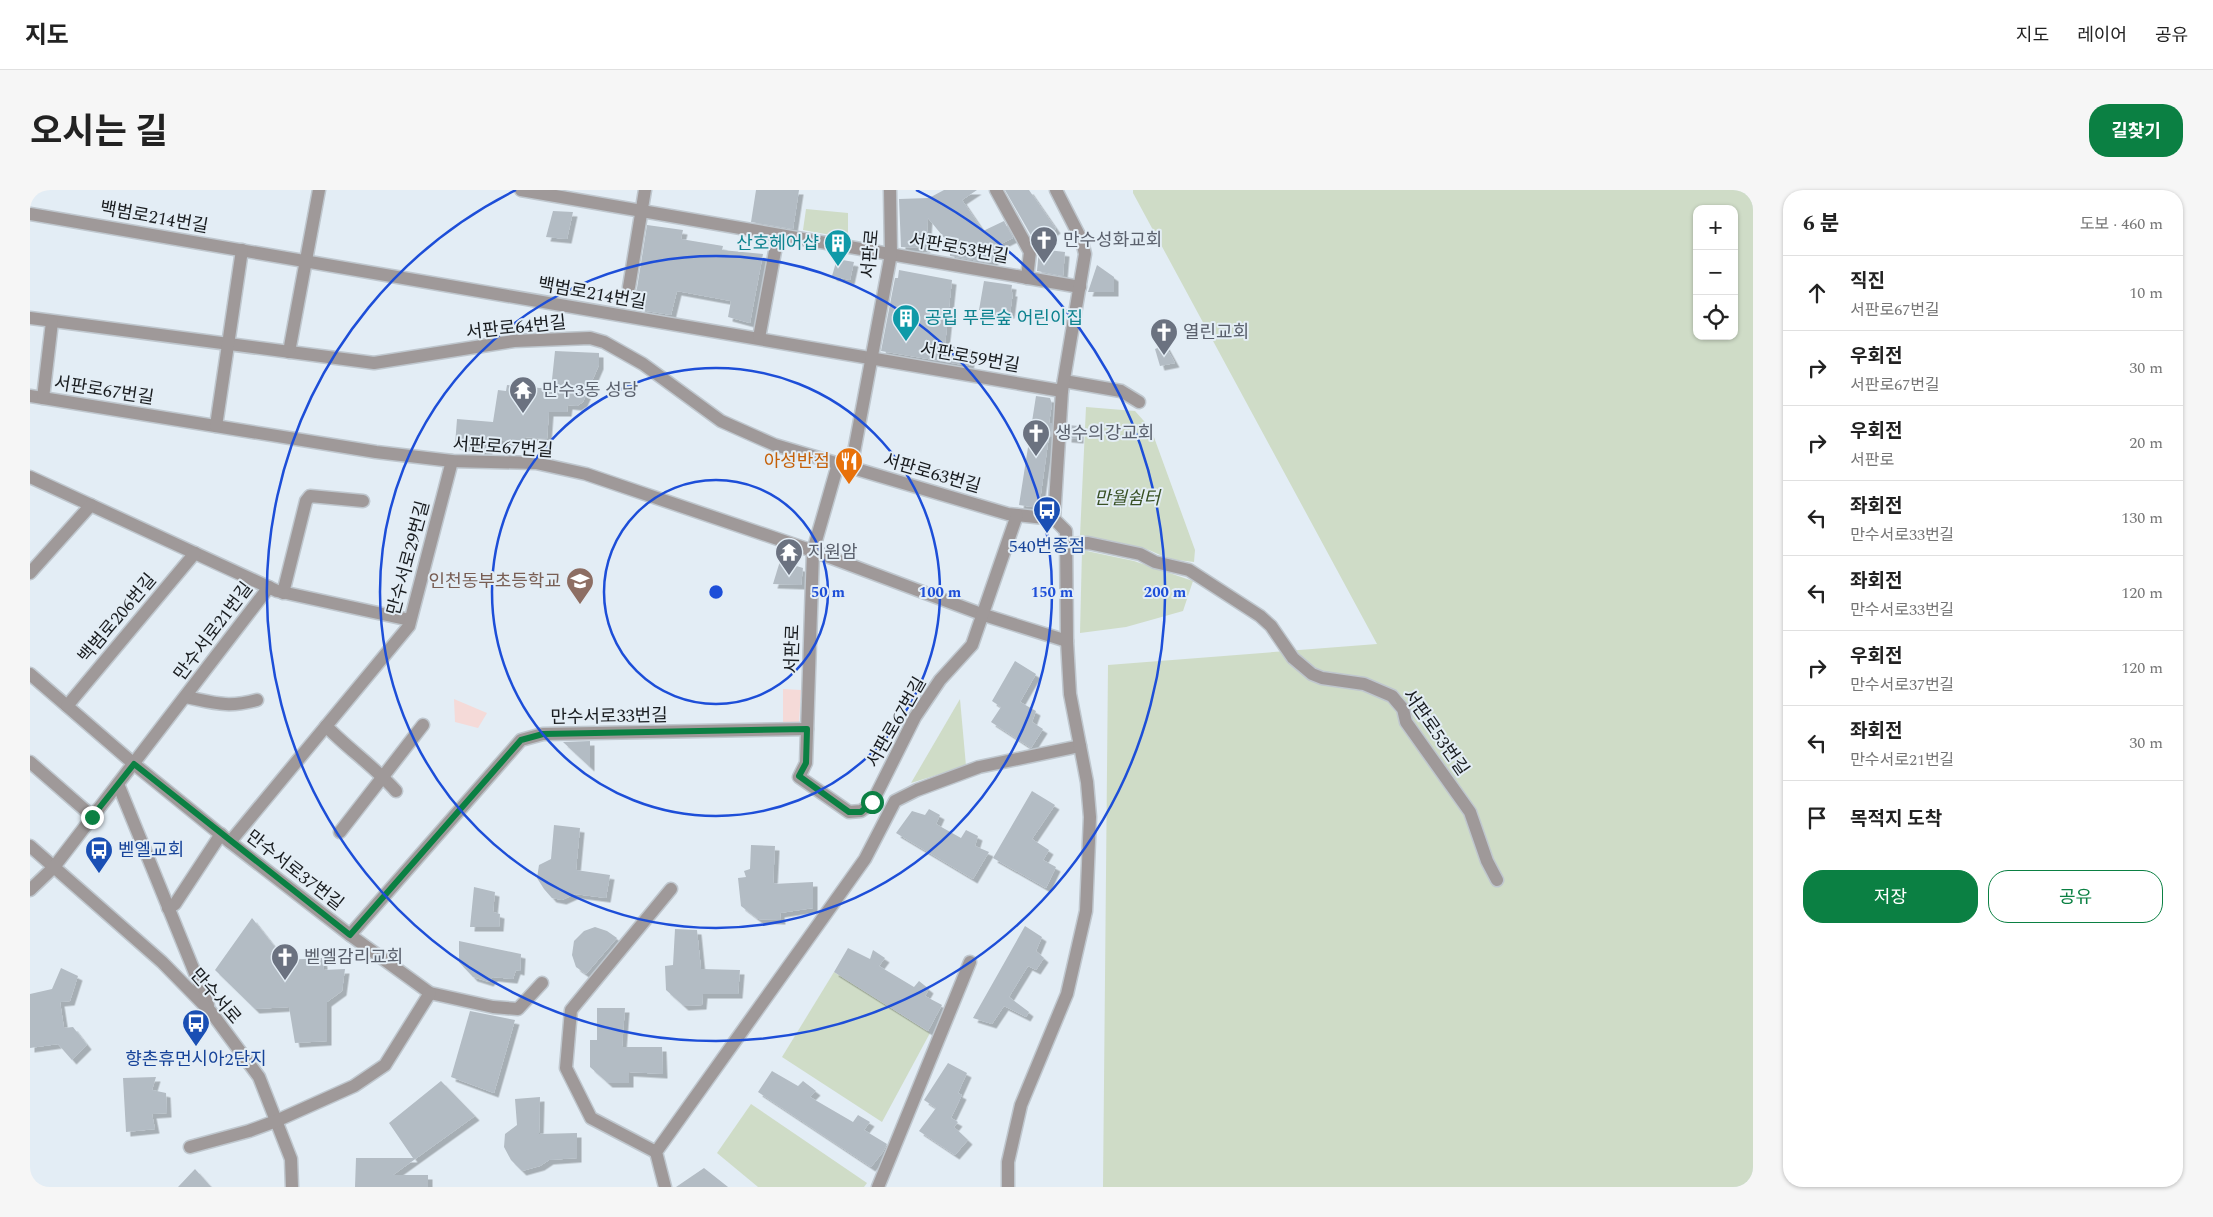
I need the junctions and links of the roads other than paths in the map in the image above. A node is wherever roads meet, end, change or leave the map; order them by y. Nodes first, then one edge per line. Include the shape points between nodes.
1 (320, 190) edge
2 (520, 190) edge
3 (645, 190) edge
4 (890, 190) edge
5 (996, 190) edge
6 (1056, 190) edge
7 (642, 211) junction
8 (30, 214) edge
9 (778, 235) junction
10 (242, 250) junction
11 (891, 254) junction
12 (306, 261) junction
13 (1027, 278) junction
14 (629, 287) dead end
15 (1080, 287) junction
16 (30, 318) edge
17 (52, 322) junction
18 (759, 338) junction
19 (227, 344) junction
20 (289, 352) junction
21 (872, 358) junction
22 (1063, 386) junction
23 (36, 397) edge
24 (1139, 402) dead end
25 (216, 426) junction
26 (452, 461) junction
27 (838, 464) junction
28 (851, 468) junction
29 (30, 477) edge
30 (363, 501) dead end
31 (91, 505) junction
32 (1017, 515) junction
33 (1054, 519) junction
34 (1066, 544) junction
35 (812, 551) junction
36 (195, 554) junction
37 (30, 573) edge
38 (268, 587) junction
39 (284, 593) junction
40 (984, 615) junction
41 (410, 620) junction
42 (1066, 641) junction
43 (30, 674) edge
44 (186, 696) junction
45 (257, 700) dead end
46 (67, 706) junction
47 (423, 725) dead end
48 (326, 726) junction
49 (807, 729) junction
50 (1080, 746) junction
51 (30, 762) edge
52 (134, 764) junction
53 (384, 776) junction
54 (799, 776) joint
55 (118, 784) junction
56 (396, 791) dead end
57 (92, 817) junction
58 (340, 832) dead end
59 (225, 838) junction
60 (30, 846) edge
61 (54, 867) junction
62 (1497, 880) dead end
63 (671, 889) dead end
64 (30, 890) edge
65 (168, 908) junction
66 (350, 935) junction
67 (970, 962) dead end
68 (542, 983) dead end
69 (430, 993) junction
70 (210, 1012) junction
71 (276, 1121) junction
72 (190, 1147) dead end
73 (656, 1152) junction
74 (292, 1187) edge
75 (665, 1187) edge
76 (878, 1187) edge
77 (1008, 1187) edge

1 - 12 street
2 - 7 street, 서판로53번길
3 - 7 street
4 - 11 street, 서판로
5 - 13 street via 1030,252
6 - 15 street via 1085,254
7 - 9 street, 서판로53번길
7 - 14 street
8 - 10 street, 백범로214번길
9 - 11 street, 서판로53번길
9 - 18 street
10 - 12 street, 백범로214번길
10 - 19 street
11 - 13 street, 서판로53번길
11 - 21 street, 서판로
12 - 18 street, 백범로214번길
12 - 20 street
13 - 15 street, 서판로53번길
15 - 22 street
16 - 17 street, 서판로64번길
17 - 19 street, 서판로64번길
17 - 23 street
18 - 21 street, 백범로214번길
19 - 20 street, 서판로64번길
19 - 25 street
20 - 27 street, 서판로64번길 via 374,363 514,340 590,338 604,342 642,364 721,421 776,445
21 - 22 street, 서판로59번길
21 - 28 street, 서판로
22 - 24 street via 1121,391
22 - 33 street
23 - 25 street, 서판로67번길
25 - 26 street, 서판로67번길
26 - 35 street, 서판로67번길 via 536,463 586,474
26 - 41 street, 만수서로29번길
27 - 28 street, 서판로63번길
27 - 35 street, 서판로
28 - 32 street, 서판로63번길
29 - 31 street
30 - 39 street via 310,496 306,501
31 - 36 street
31 - 37 street
32 - 33 street, 서판로63번길
32 - 40 street
33 - 34 street via 1066,531
34 - 42 street
34 - 62 street, 서판로53번길 via 1088,543 1140,554 1155,562 1189,570 1260,616 1293,658 1312,674 1364,684 1392,696 1403,709 1406,722 1470,812
35 - 40 street, 서판로67번길
35 - 49 street, 서판로
36 - 38 street
36 - 46 street, 백범로206번길
38 - 39 street
38 - 44 street, 만수서로21번길
39 - 41 street
40 - 42 street, 서판로67번길
40 - 54 street, 서판로67번길 via 972,645 940,680 915,717 872,802 861,812 849,812
41 - 48 street, 만수서로29번길 via 409,626
42 - 50 street via 1070,694
43 - 46 street, 만수서로37번길
44 - 45 street, 만수서로21번길 via 235,706
44 - 52 street, 만수서로21번길
46 - 52 street, 만수서로37번길
47 - 53 street
48 - 53 street via 347,748
48 - 59 street, 만수서로29번길
49 - 54 street, 서판로 via 806,763
49 - 66 street, 만수서로33번길 via 543,734 521,740
50 - 73 street via 979,767 895,801 865,859
50 - 77 street via 1090,817 1086,911 1067,994 1022,1105 1008,1162
51 - 57 street
52 - 55 street, 만수서로21번길
52 - 59 street, 만수서로37번길
53 - 56 street
53 - 58 street
55 - 57 street, 만수서로21번길
55 - 65 street
57 - 61 street, 만수서로21번길
59 - 65 street, 만수서로29번길 via 175,904
59 - 66 street, 만수서로37번길
60 - 61 street, 만수서로
61 - 64 street
61 - 70 street, 만수서로 via 162,962
63 - 73 street via 571,1010 566,1068 591,1118
65 - 70 street
66 - 69 street, 만수서로37번길
67 - 76 street
68 - 69 street via 518,1009 493,1007
69 - 71 street via 385,1065 354,1086
70 - 71 street, 만수서로 via 259,1077
71 - 72 street
71 - 74 street, 만수서로 via 291,1159
73 - 75 street

